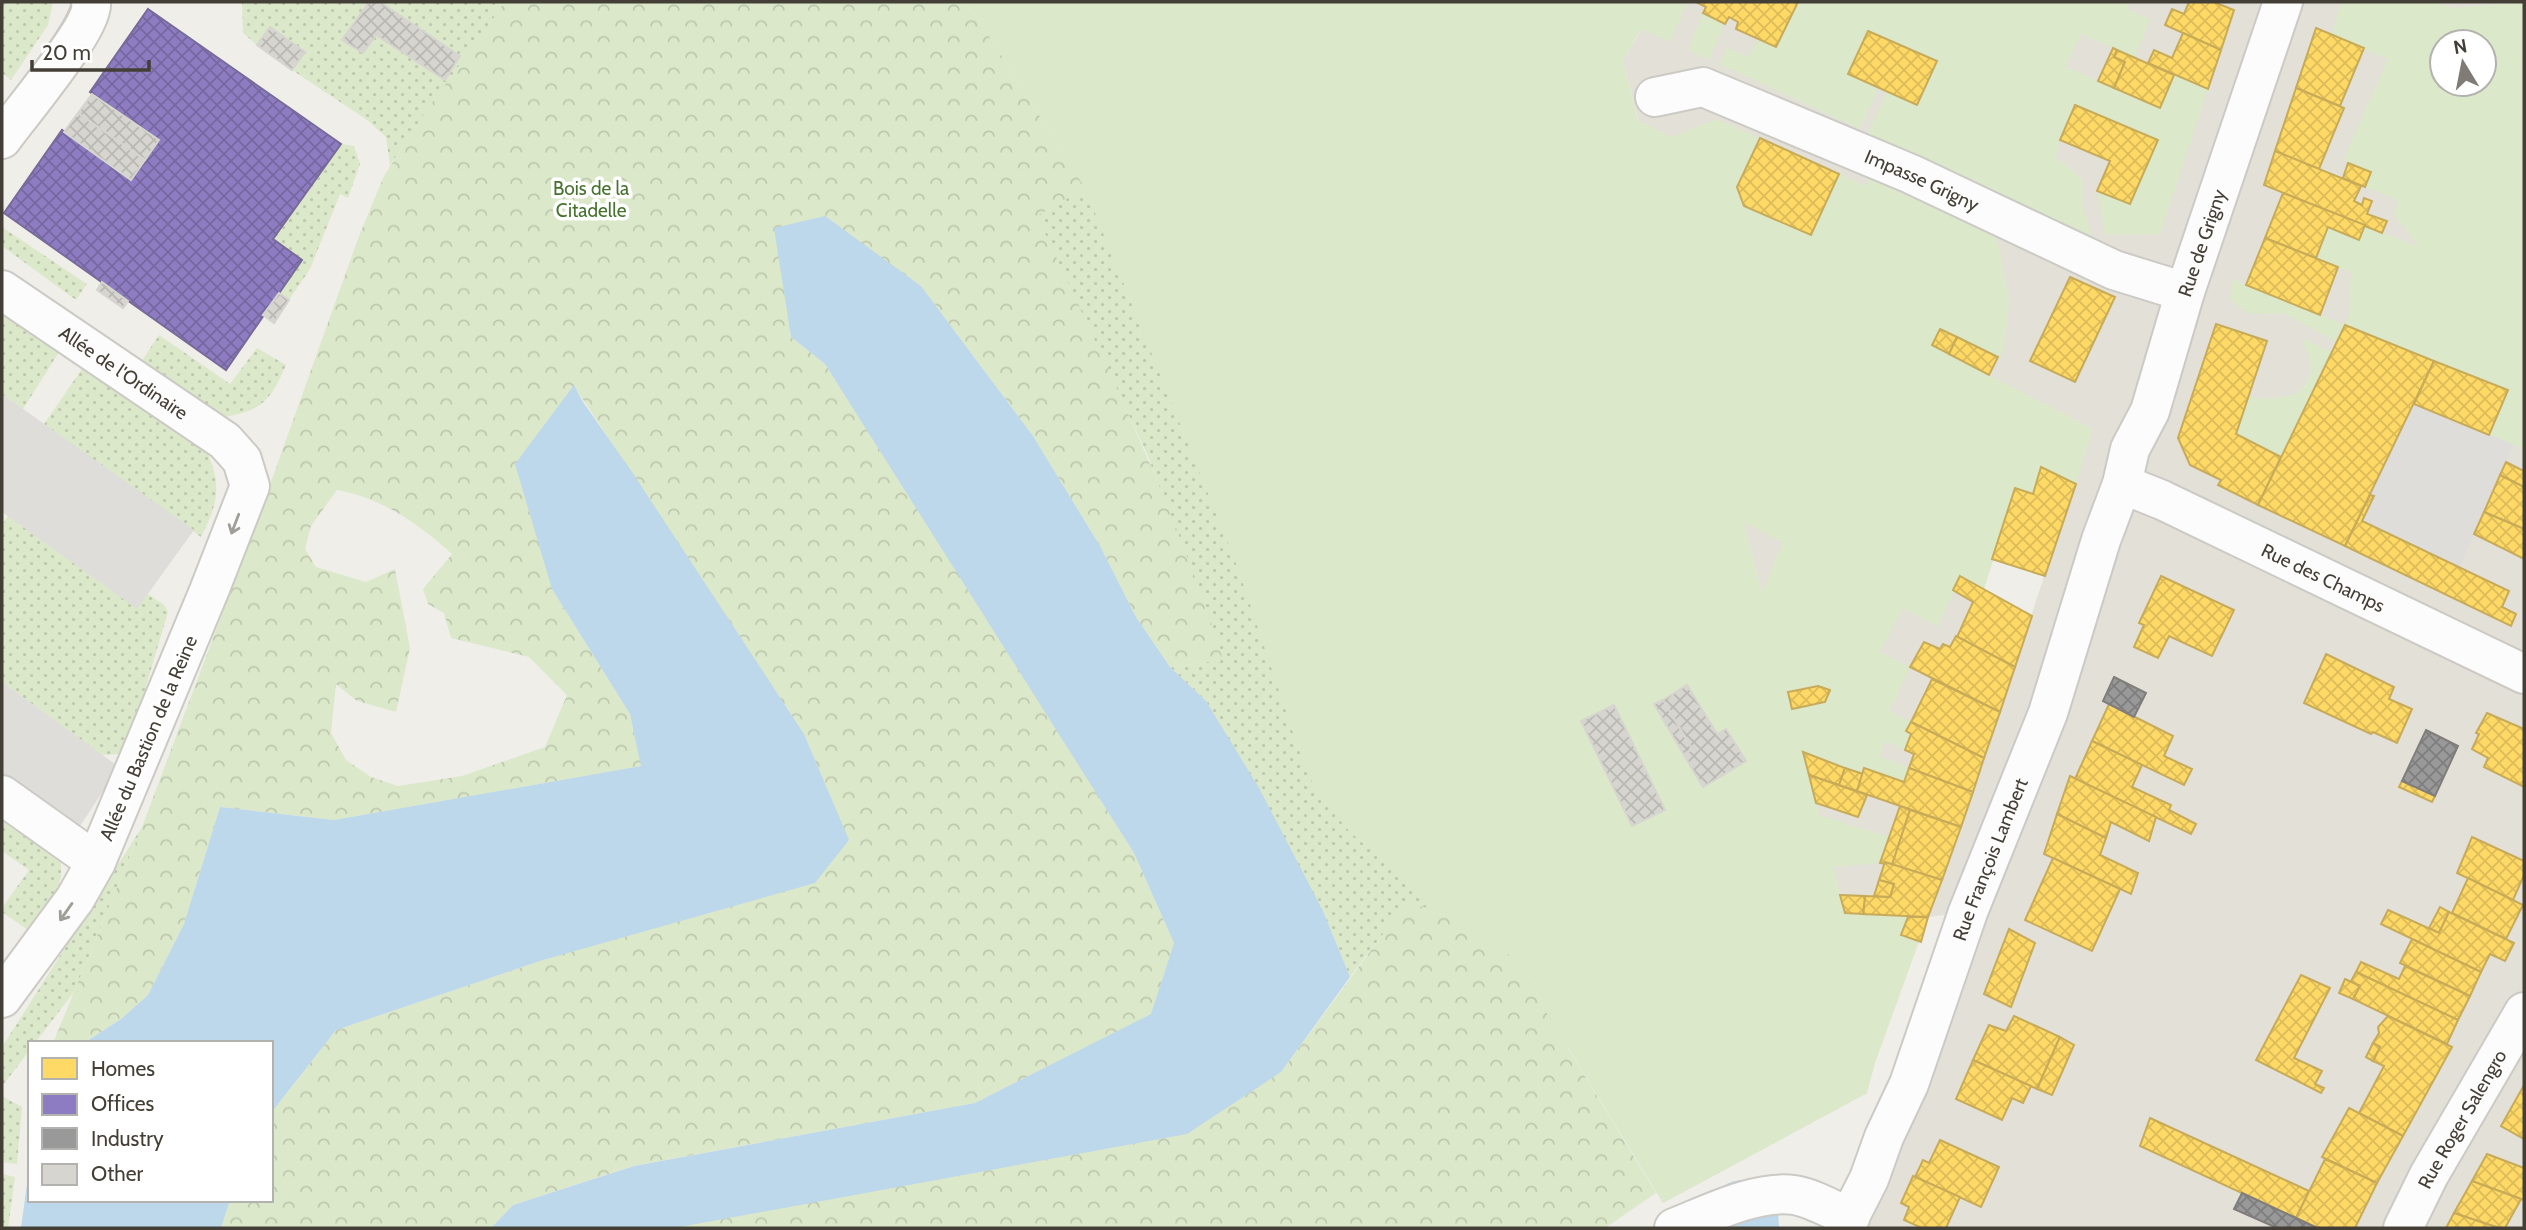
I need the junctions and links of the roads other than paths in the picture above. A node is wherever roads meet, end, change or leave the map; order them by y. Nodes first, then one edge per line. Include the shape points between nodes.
1 (91, 2) edge
2 (2283, 2) edge
3 (1655, 97) dead end
4 (2, 139) edge
5 (2, 290) edge
6 (2185, 292) junction
7 (242, 460) joint
8 (2122, 484) junction
9 (2524, 674) edge
10 (2, 795) edge
11 (96, 862) junction
12 (2, 998) edge
13 (2524, 1012) edge
14 (1847, 1223) edge
15 (1674, 1228) edge
16 (2403, 1228) edge

1 - 4 street via 80,34
2 - 6 street, Rue de Grigny
3 - 6 street, Impasse Grigny via 1703,87 1911,174 2114,270
5 - 7 street, Allée de l'Ordinaire via 225,441
6 - 8 street, Rue de Grigny via 2150,411 2130,449
7 -> 11 street, Allée du Bastion de la Reine via 250,485
8 - 9 street, Rue des Champs
8 - 14 street, Rue François Lambert via 2048,713 1968,912 1909,1084
10 - 11 street
11 -> 12 street, Allée du Bastion de la Reine via 75,899
13 - 16 street, Rue Roger Salengro
14 - 15 street via 1797,1196 1771,1194

